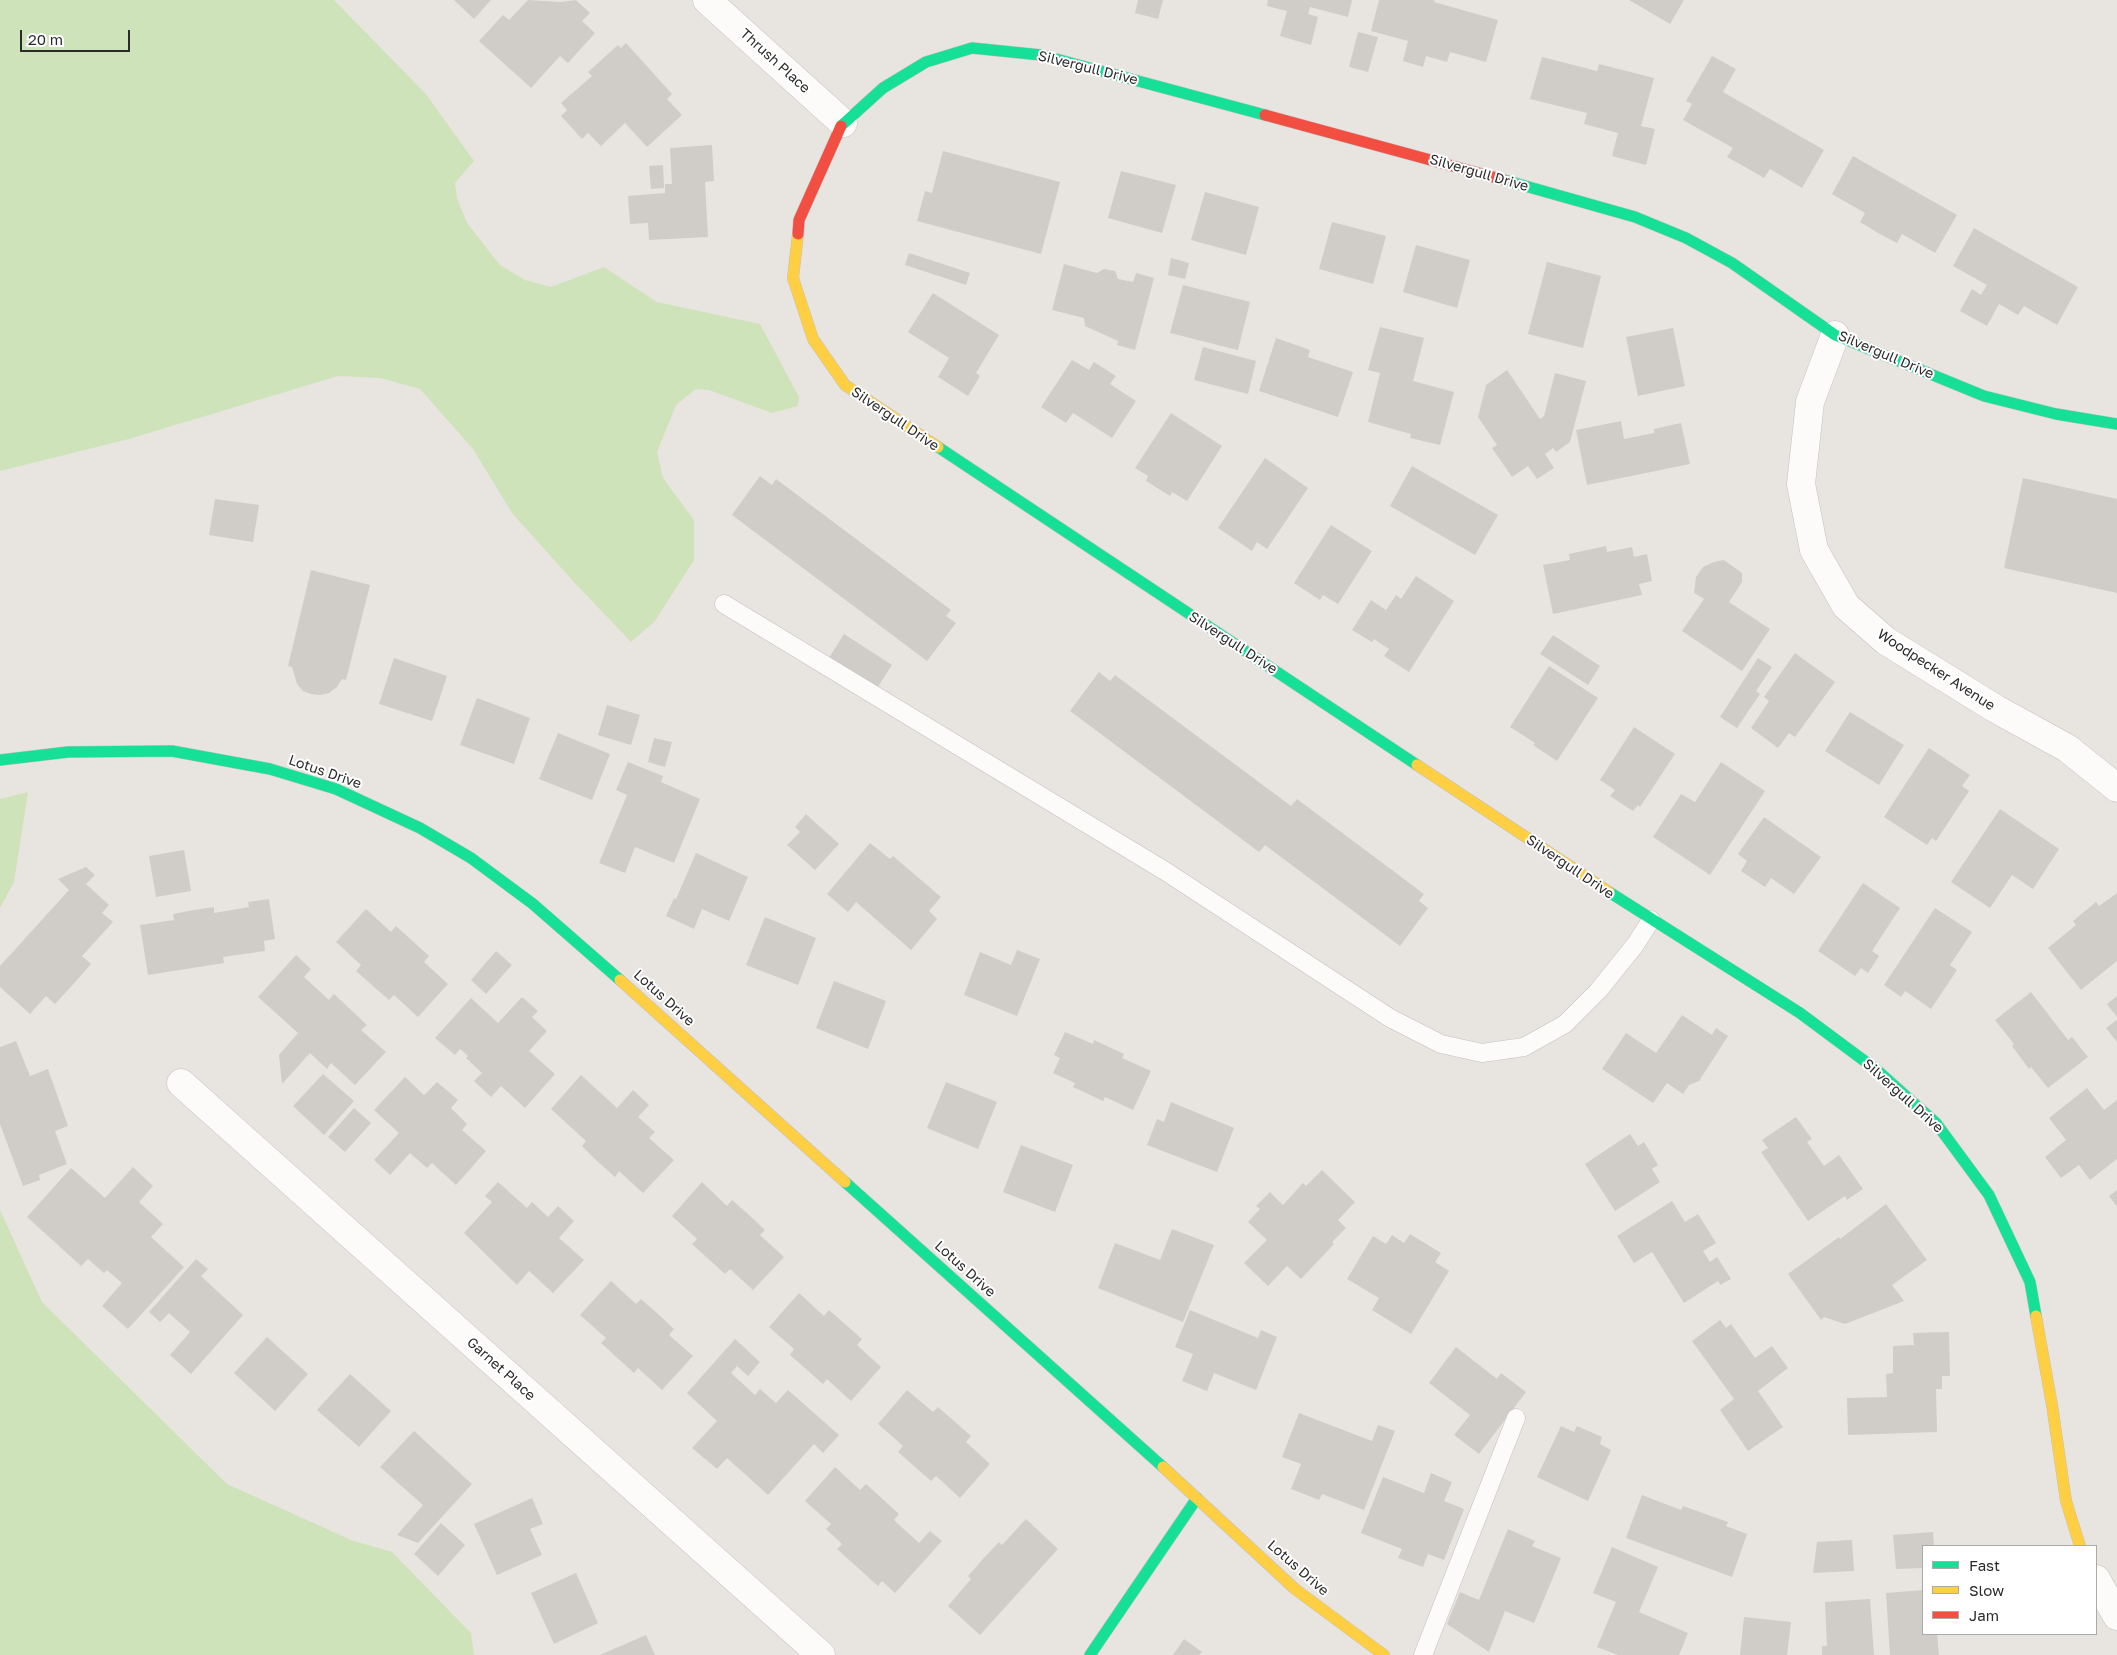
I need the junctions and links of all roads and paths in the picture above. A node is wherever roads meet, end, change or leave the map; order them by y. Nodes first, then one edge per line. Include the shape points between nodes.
1 (707, 0) edge
2 (843, 123) junction
3 (1835, 335) junction
4 (2117, 424) edge
5 (724, 604) dead end
6 (0, 760) edge
7 (2117, 788) edge
8 (1651, 920) junction
9 (181, 1082) dead end
10 (1516, 1418) dead end
11 (1197, 1498) junction
12 (2080, 1545) edge
13 (2097, 1581) edge
14 (2117, 1616) edge
15 (821, 1655) edge
16 (1090, 1655) edge
17 (1384, 1655) edge
18 (1423, 1655) edge

1 - 2 street, Thrush Place
2 - 3 street, Silvergull Drive via 883,88 926,62 972,48 1041,55 1635,217 1686,238 1732,263
2 - 8 street, Silvergull Drive via 800,220 794,278 812,339 845,385
3 - 4 street, Silvergull Drive via 1984,396 2056,414
3 - 7 street, Woodpecker Avenue via 1810,402 1801,484 1814,550 1846,606 1886,641 1996,709 2067,748
5 - 8 lane via 1164,870 1390,1018 1441,1044 1482,1053 1524,1047 1565,1024 1598,991
6 - 11 street, Lotus Drive via 68,752 172,751 270,769 336,789 420,828 471,858 586,949
8 - 12 street, Silvergull Drive via 1800,1013 1878,1071 1936,1123 1989,1195 2030,1282 2066,1502
9 - 15 street, Garnet Place
10 - 18 lane
11 - 16 street
11 - 17 street, Lotus Drive via 1295,1589
13 - 14 street

